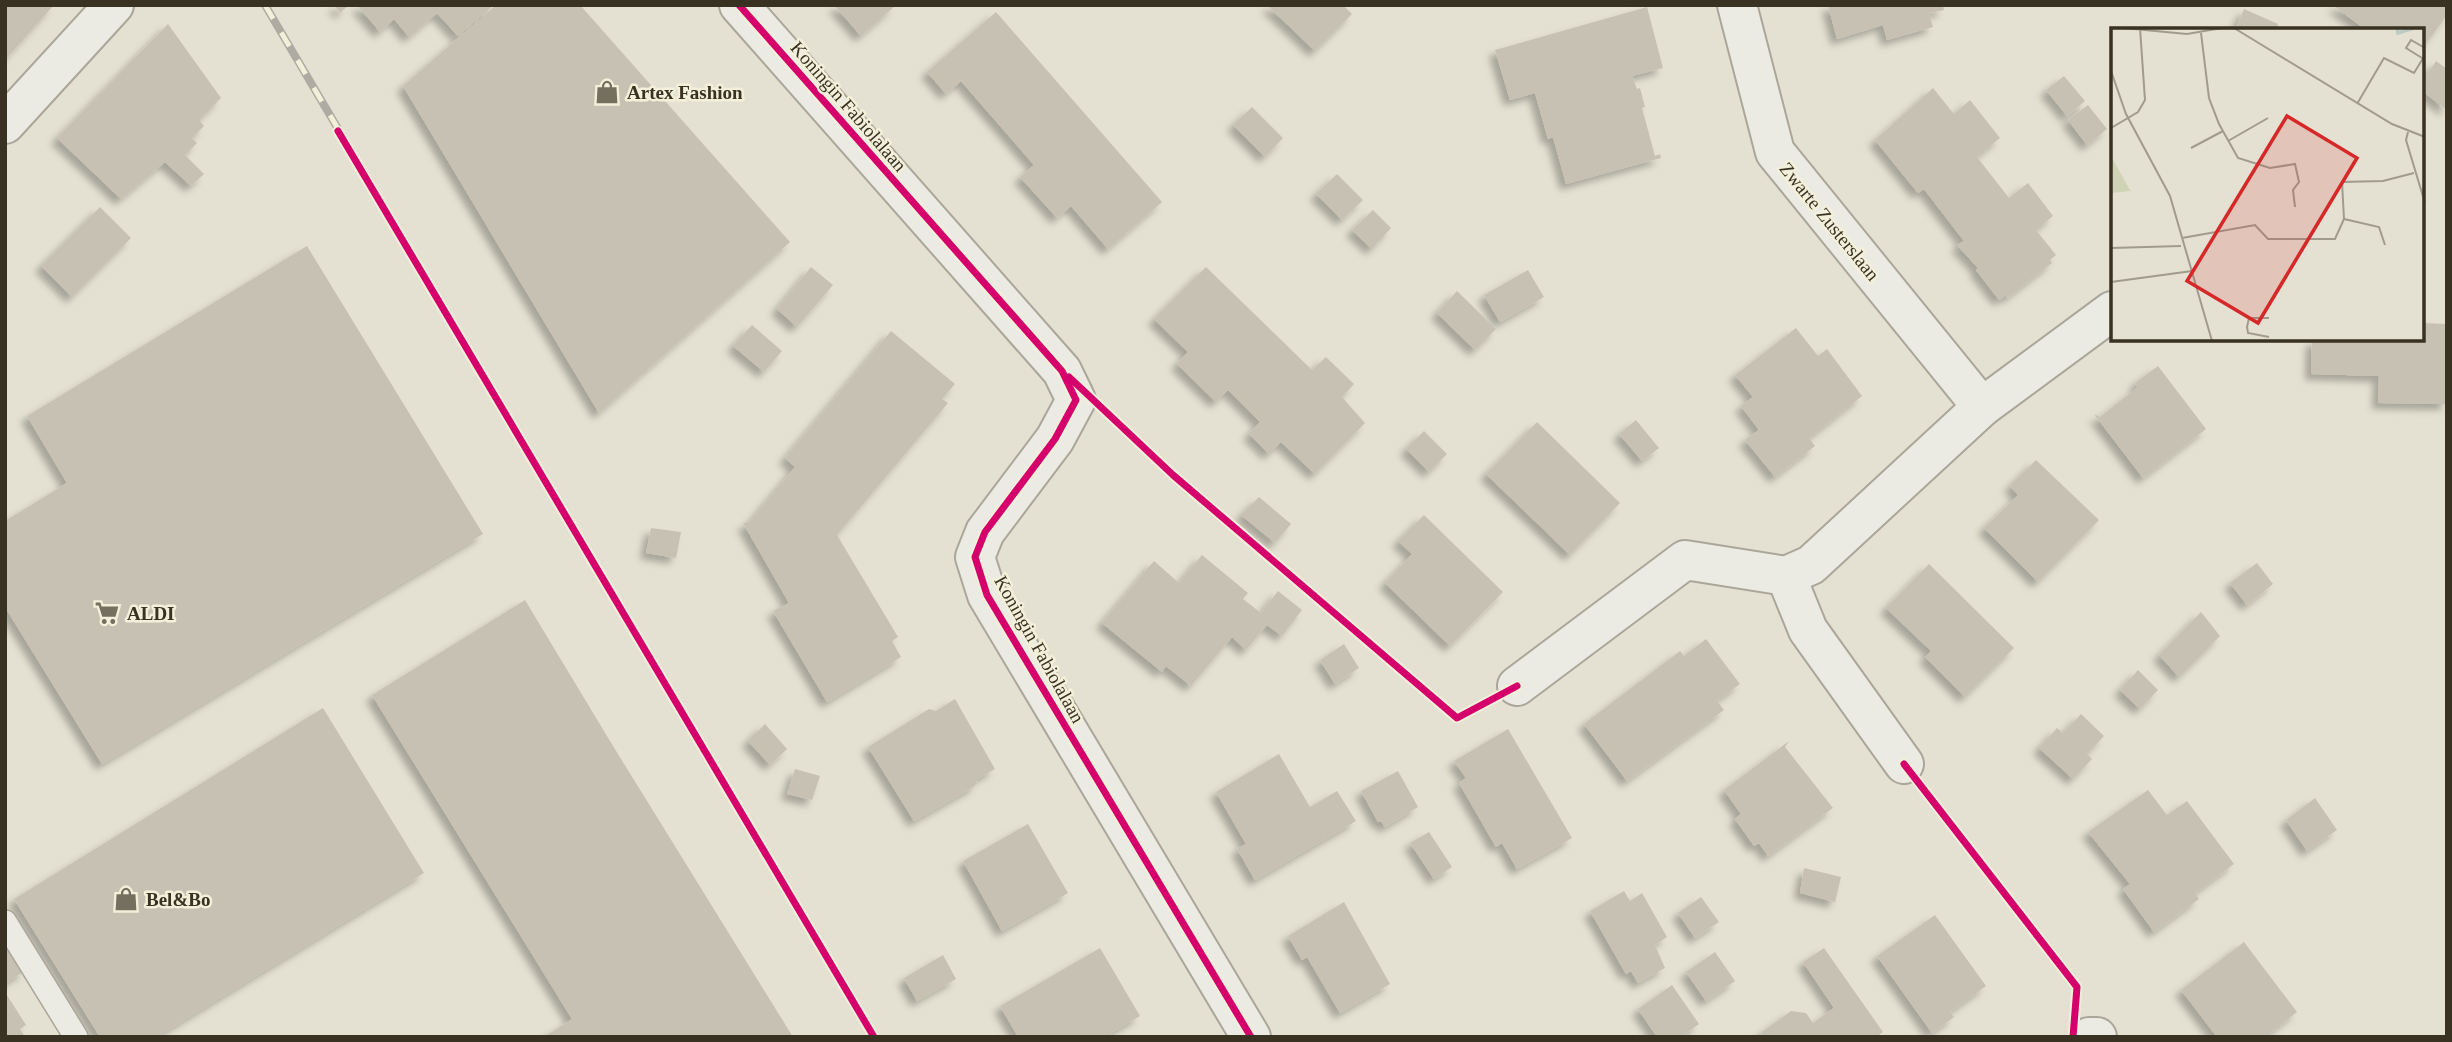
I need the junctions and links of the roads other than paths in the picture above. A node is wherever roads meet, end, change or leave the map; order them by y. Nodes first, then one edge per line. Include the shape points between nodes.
1 (114, 5) edge
2 (739, 5) edge
3 (1737, 5) edge
4 (5, 124) edge
5 (2111, 312) edge
6 (1982, 407) junction
7 (1786, 576) junction
8 (1517, 686) dead end
9 (1905, 764) dead end
10 (5, 922) edge
11 (76, 1037) edge
12 (1251, 1037) edge
13 (2089, 1037) edge
14 (2097, 1037) edge

1 - 4 street
2 - 12 street, Koningin Fabiolalaan via 1062,371 1076,400 1055,439 985,532 975,557 987,595
3 - 6 street, Zwarte Zusterslaan via 1775,152
5 - 6 street
6 - 7 street via 1811,565
7 - 8 street via 1685,560
7 - 9 street via 1808,630
10 - 11 lane
13 - 14 street

